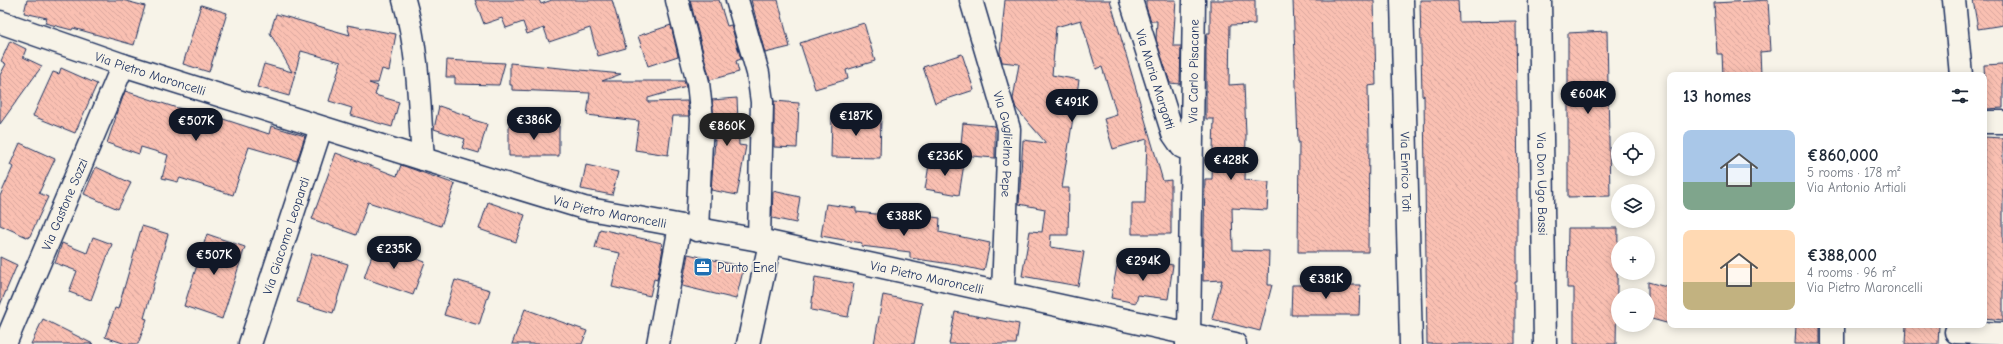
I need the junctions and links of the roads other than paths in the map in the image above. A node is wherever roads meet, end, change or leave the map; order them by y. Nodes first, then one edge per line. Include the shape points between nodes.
1 (404, 0) edge
2 (677, 0) edge
3 (737, 0) edge
4 (972, 0) edge
5 (1131, 0) edge
6 (1194, 0) edge
7 (1402, 0) edge
8 (1540, 0) edge
9 (1954, 0) edge
10 (3, 29) edge
11 (123, 65) junction
12 (1961, 72) edge
13 (1987, 122) edge
14 (2003, 122) edge
15 (321, 128) junction
16 (1192, 150) junction
17 (423, 159) junction
18 (689, 228) junction
19 (764, 241) junction
20 (1003, 293) junction
21 (1833, 328) edge
22 (1956, 334) edge
23 (2003, 334) edge
24 (1188, 339) edge
25 (5, 344) edge
26 (250, 344) edge
27 (658, 344) edge
28 (748, 344) edge
29 (1235, 344) edge
30 (1411, 344) edge
31 (1545, 344) edge
32 (1833, 344) edge

1 - 17 street via 409,16 417,72
2 - 18 street via 698,83 702,119
3 - 19 street via 758,73 762,102
4 - 20 street, Via Guglielmo Pepe via 1009,129
5 - 16 street, Via Maria Margotti via 1173,134 1182,147
6 - 16 street, Via Carlo Pisacane
7 - 30 street, Via Enrico Toti
8 - 31 street, Via Don Ugo Bassi
9 - 12 street
10 - 11 street, Via Pietro Maroncelli
11 - 15 street, Via Pietro Maroncelli
11 - 25 street, Via Gastone Sozzi
13 - 14 street
15 - 17 street, Via Pietro Maroncelli
15 - 26 street, Via Giacomo Leopardi
16 - 24 street, Via Carlo Pisacane
17 - 18 street, Via Pietro Maroncelli via 584,208
18 - 19 street, Via Pietro Maroncelli
18 - 27 street
19 - 20 street, Via Pietro Maroncelli
19 - 28 street
20 - 24 street, Via Pietro Maroncelli
21 - 32 street
22 - 23 street
24 - 29 street, Via Pietro Maroncelli

